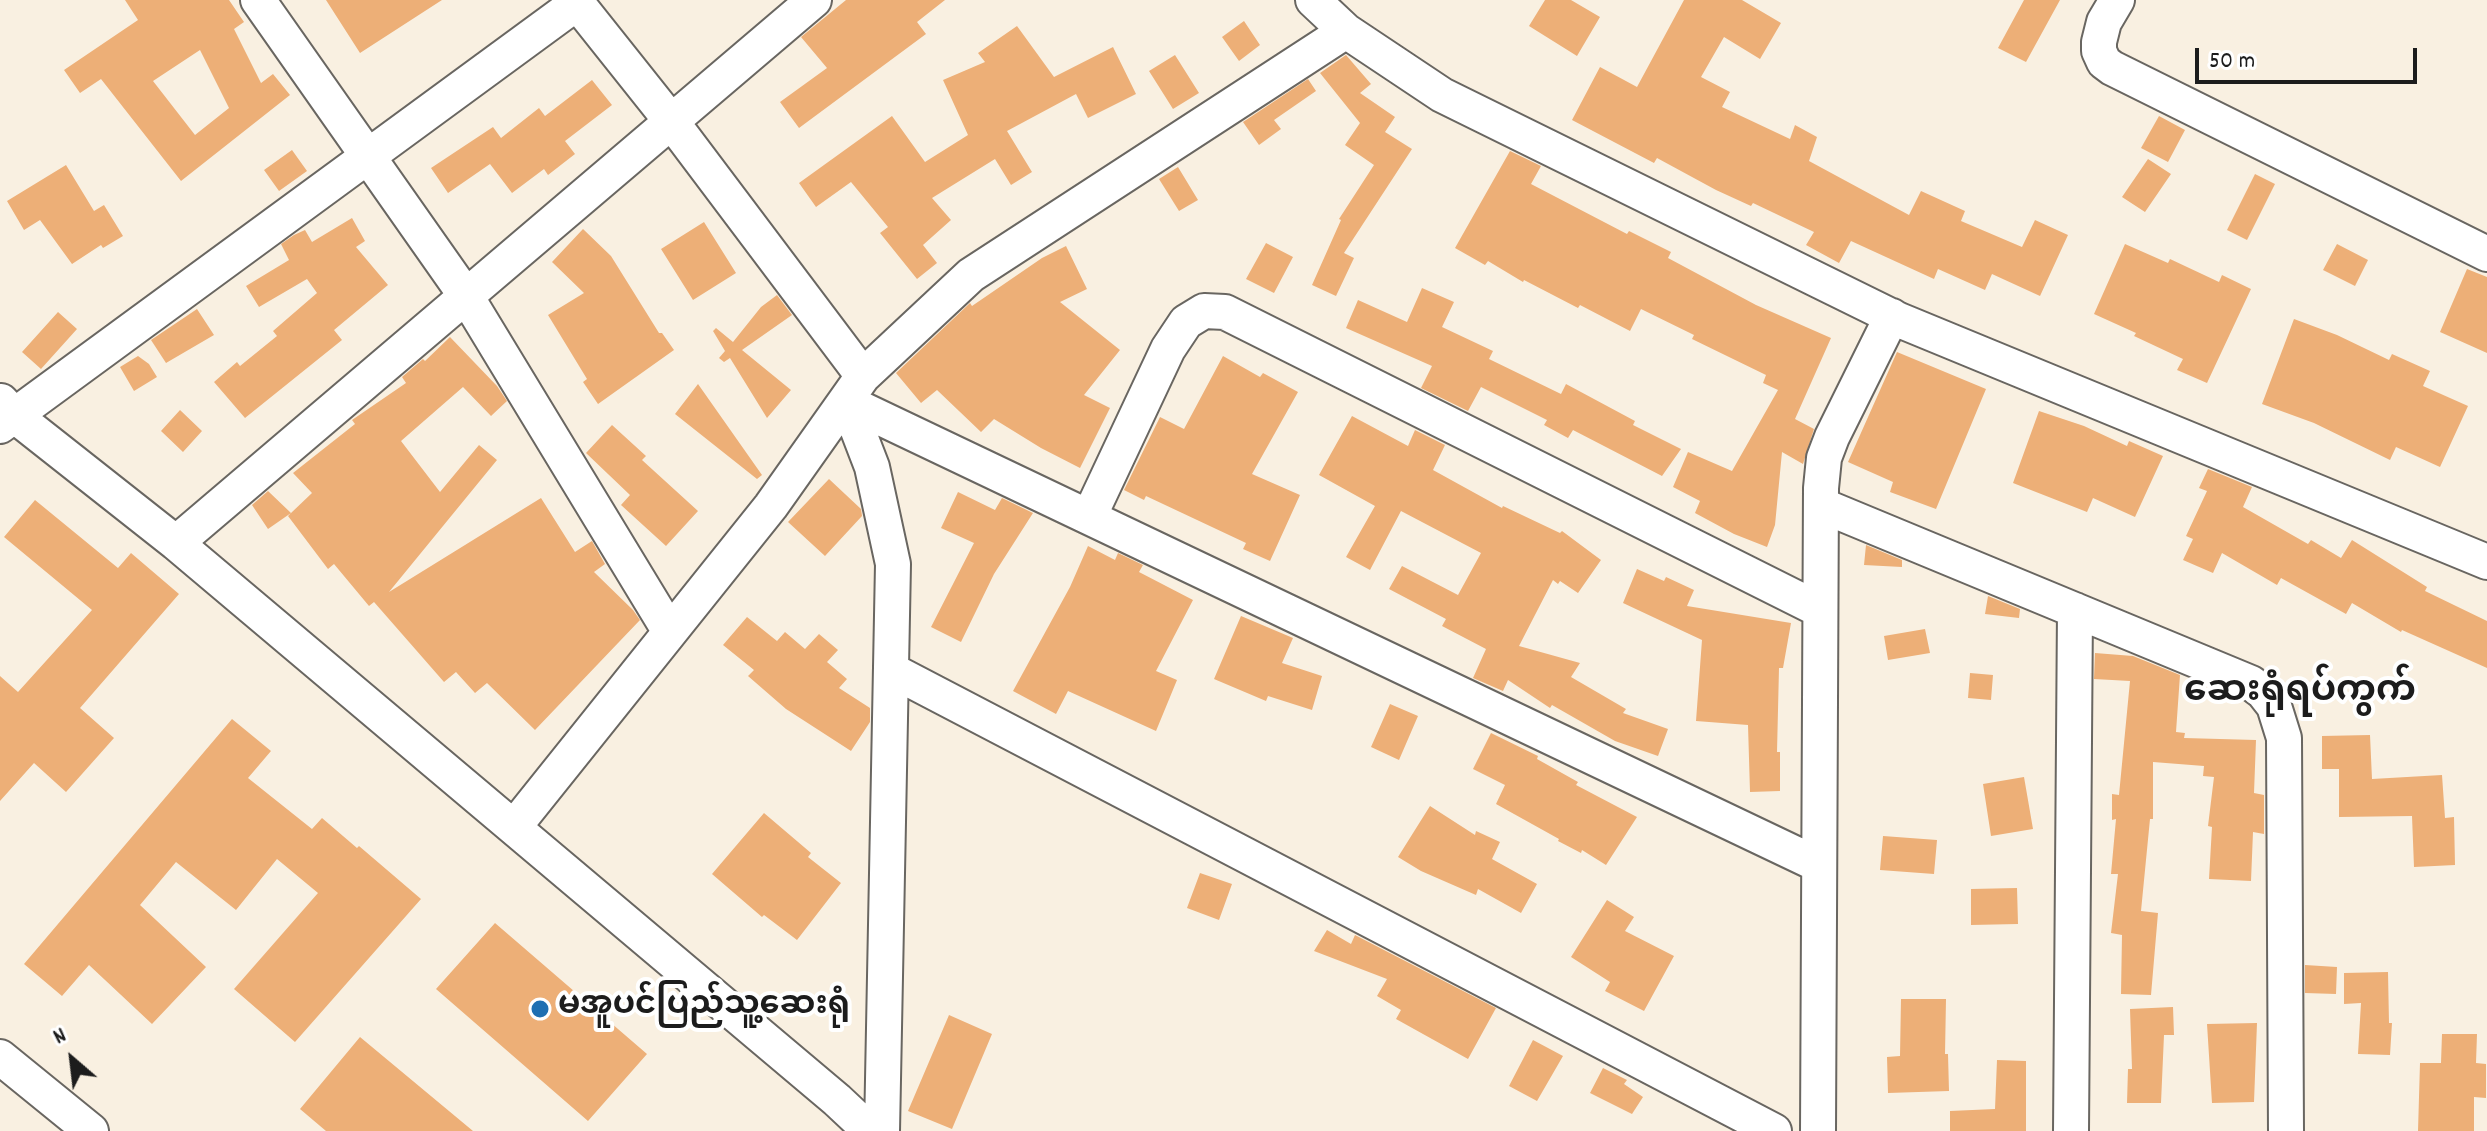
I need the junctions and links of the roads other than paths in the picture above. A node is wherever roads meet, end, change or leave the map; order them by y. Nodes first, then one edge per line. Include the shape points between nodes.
1 (258, 0) edge
2 (814, 0) edge
3 (1313, 0) edge
4 (2117, 0) edge
5 (576, 1) edge
6 (1346, 31) junction
7 (671, 121) junction
8 (368, 158) junction
9 (2487, 254) edge
10 (466, 296) junction
11 (1892, 316) junction
12 (855, 389) junction
13 (5, 414) edge
14 (1821, 505) junction
15 (1089, 517) junction
16 (176, 543) junction
17 (2487, 562) edge
18 (1820, 610) junction
19 (2075, 610) junction
20 (670, 632) junction
21 (891, 670) junction
22 (514, 827) junction
23 (1819, 865) junction
24 (0, 1057) edge
25 (91, 1131) edge
26 (870, 1131) edge
27 (882, 1131) edge
28 (1774, 1131) edge
29 (1818, 1131) edge
30 (2071, 1131) edge
31 (2286, 1131) edge

1 - 8 street
2 - 7 street
3 - 6 street
4 - 9 street via 2099,42 2104,62 2112,68
5 - 7 street
5 - 8 street
6 - 11 street via 1442,95
6 - 12 street via 971,275
7 - 10 street
7 - 12 street
8 - 10 street
8 - 13 street
10 - 16 street
10 - 20 street
11 - 14 street via 1824,458
11 - 17 street
12 - 15 street
12 - 20 street via 771,506
12 - 21 street via 893,564
13 - 16 street
14 - 18 street
14 - 19 street
15 - 18 street via 1168,349 1186,322 1204,311 1225,312
15 - 23 street
16 - 22 street
18 - 23 street
19 - 30 street
19 - 31 street via 2251,683 2280,718
20 - 22 street
21 - 27 street
21 - 28 street
22 - 26 street
23 - 29 street
24 - 25 street

